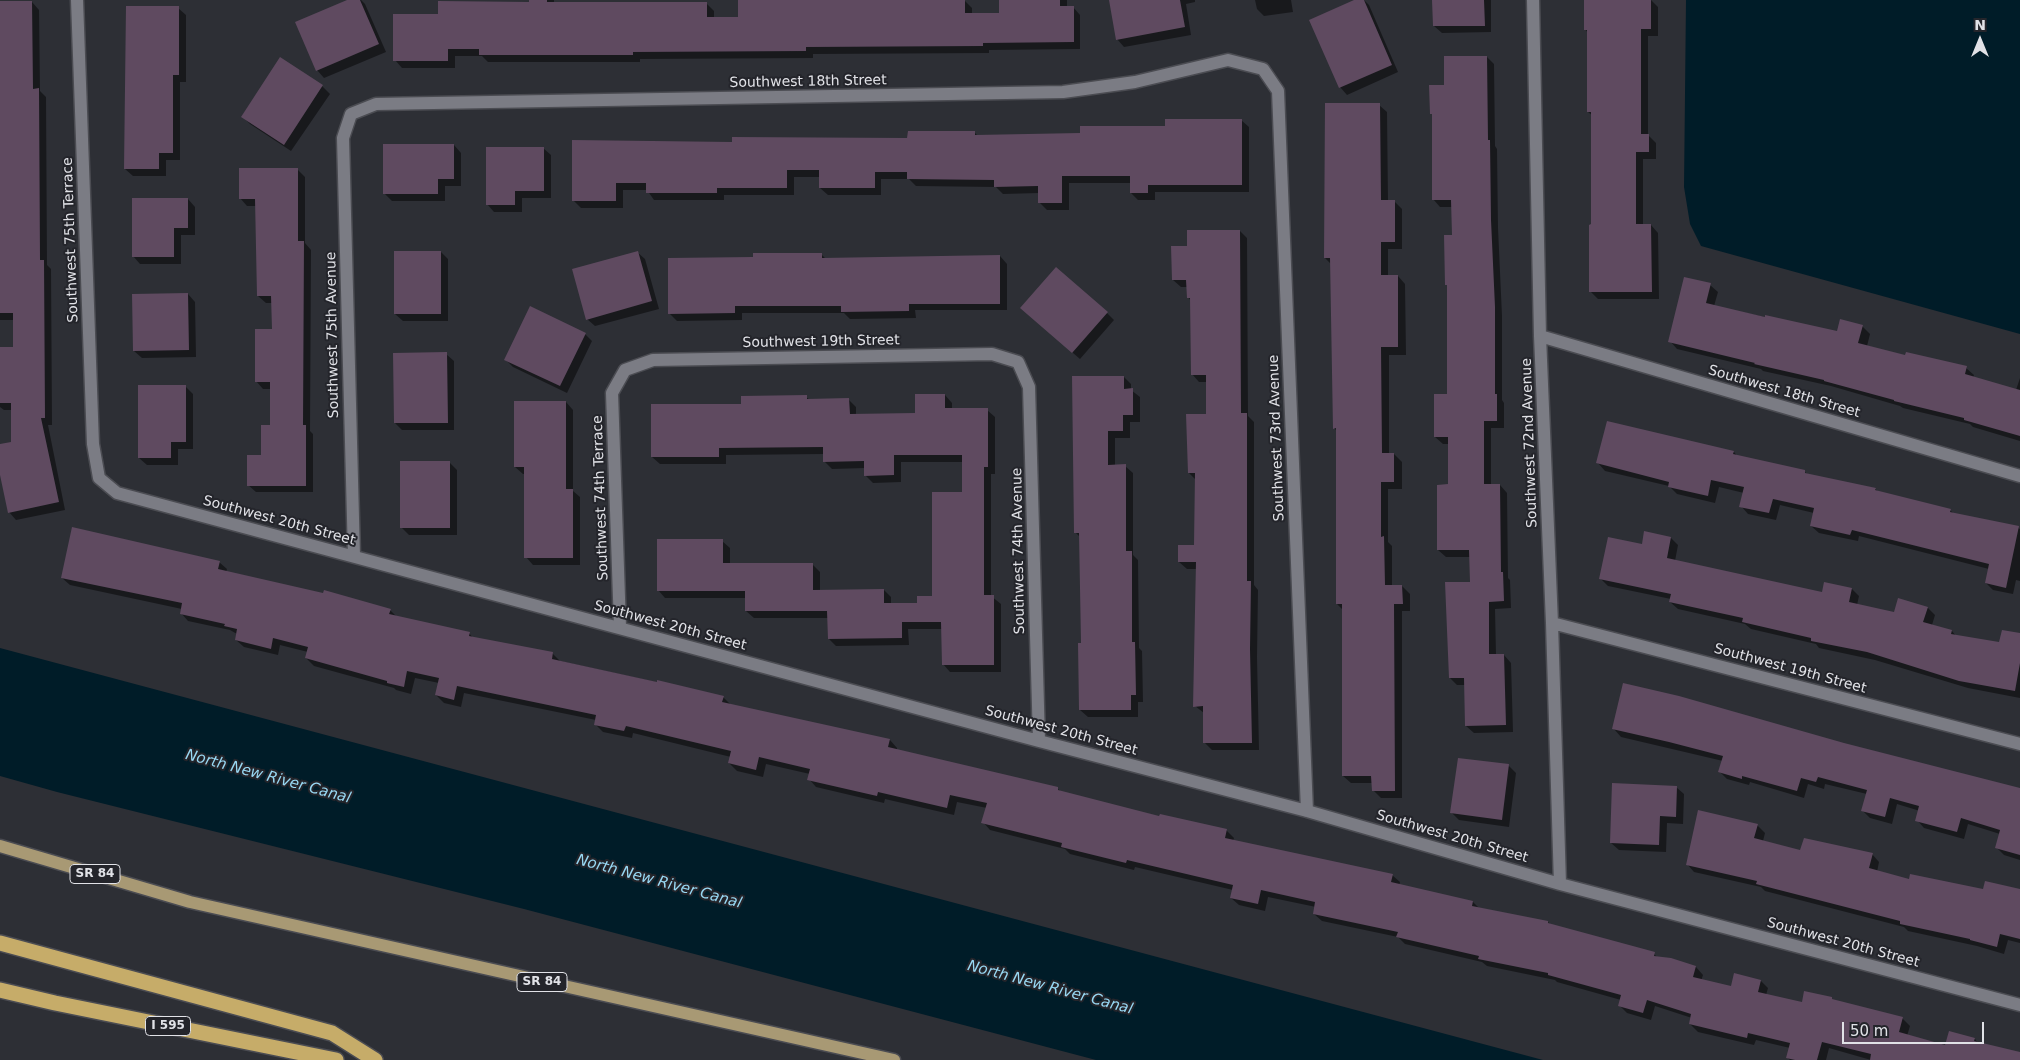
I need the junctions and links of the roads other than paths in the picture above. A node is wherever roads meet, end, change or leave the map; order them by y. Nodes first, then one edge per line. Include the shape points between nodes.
1 (77, 0) edge
2 (1533, 0) edge
3 (1263, 69) joint
4 (351, 114) joint
5 (1540, 336) junction
6 (1018, 362) joint
7 (625, 370) joint
8 (2020, 476) edge
9 (98, 478) joint
10 (354, 556) junction
11 (1552, 623) junction
12 (620, 628) junction
13 (1038, 741) junction
14 (2020, 744) edge
15 (1307, 811) junction
16 (0, 846) edge
17 (1560, 884) junction
18 (0, 943) edge
19 (0, 990) edge
20 (2020, 1005) edge
21 (336, 1060) edge
22 (375, 1060) edge
23 (894, 1060) edge

1 - 9 street, Southwest 75th Terrace via 93,444
2 - 5 street, Southwest 72nd Avenue
3 - 4 street, Southwest 18th Street via 1228,60 1136,82 1063,92 376,104
3 - 15 street, Southwest 73rd Avenue via 1278,91
4 - 10 street, Southwest 75th Avenue via 343,138
5 - 8 street, Southwest 18th Street
5 - 11 street, Southwest 72nd Avenue
6 - 7 street, Southwest 19th Street via 992,354 652,360
6 - 13 street, Southwest 74th Avenue via 1030,387
7 - 12 street, Southwest 74th Terrace via 612,393
9 - 10 street, Southwest 20th Street via 117,493
10 - 12 street, Southwest 20th Street
11 - 14 street, Southwest 19th Street
11 - 17 street, Southwest 72nd Avenue
12 - 13 street, Southwest 20th Street
13 - 15 street, Southwest 20th Street
15 - 17 street, Southwest 20th Street
16 - 23 main road, SR 84 via 190,902
17 - 20 street, Southwest 20th Street
18 - 22 highway via 332,1033
19 - 21 highway, I 595

